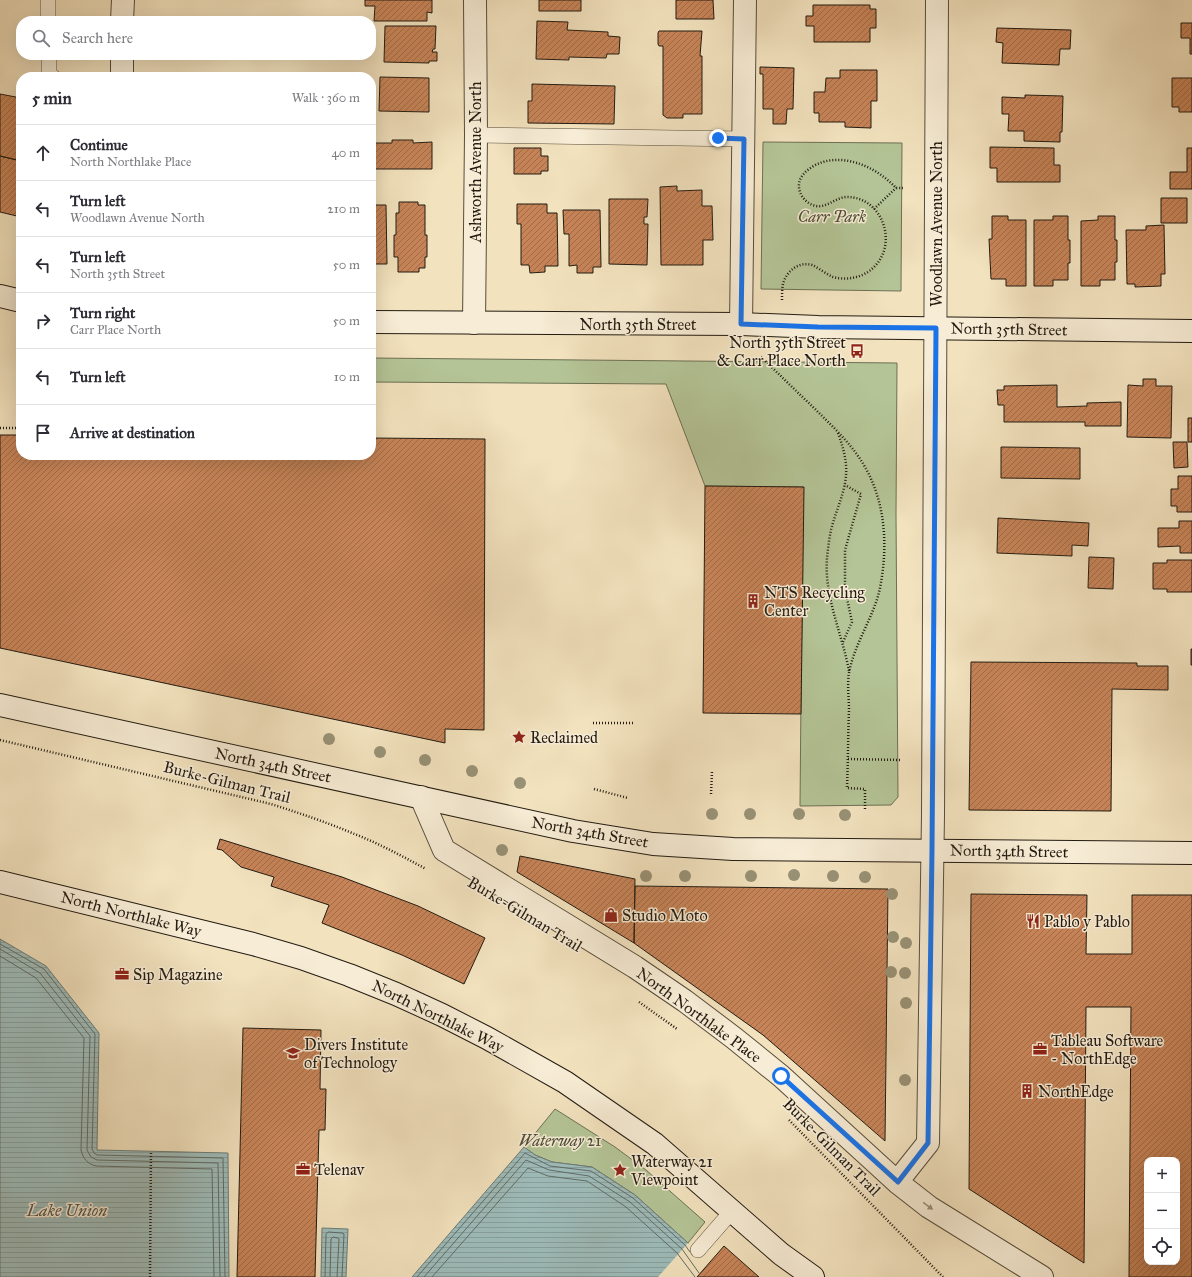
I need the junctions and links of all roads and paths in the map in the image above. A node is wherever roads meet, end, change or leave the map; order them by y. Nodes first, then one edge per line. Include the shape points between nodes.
1 (48, 0) edge
2 (123, 0) edge
3 (475, 0) edge
4 (745, 0) edge
5 (937, 0) edge
6 (48, 16) edge
7 (122, 16) edge
8 (49, 60) edge
9 (122, 60) edge
10 (49, 72) edge
11 (122, 72) edge
12 (476, 135) junction
13 (744, 139) junction
14 (896, 188) junction
15 (903, 188) dead end
16 (874, 209) junction
17 (0, 296) edge
18 (16, 300) edge
19 (782, 300) dead end
20 (376, 322) edge
21 (474, 323) junction
22 (741, 324) junction
23 (936, 328) junction
24 (1192, 331) edge
25 (761, 357) dead end
26 (0, 428) edge
27 (16, 428) edge
28 (837, 430) junction
29 (845, 485) junction
30 (843, 643) junction
31 (849, 673) junction
32 (0, 705) edge
33 (593, 724) dead end
34 (633, 724) dead end
35 (0, 740) edge
36 (848, 759) junction
37 (901, 760) dead end
38 (712, 772) dead end
39 (594, 789) dead end
40 (711, 794) dead end
41 (421, 798) junction
42 (628, 798) dead end
43 (865, 811) dead end
44 (932, 850) junction
45 (1192, 853) edge
46 (429, 870) dead end
47 (0, 882) edge
48 (638, 1002) dead end
49 (677, 1029) dead end
50 (786, 1116) dead end
51 (151, 1151) dead end
52 (898, 1182) junction
53 (732, 1211) junction
54 (698, 1250) dead end
55 (150, 1277) edge
56 (813, 1277) edge
57 (943, 1277) edge
58 (1042, 1277) edge

1 - 6 lane
2 - 7 street
3 - 12 street, Ashworth Avenue North
4 - 13 street
5 - 23 street, Woodlawn Avenue North
8 - 10 lane
9 - 11 street
12 - 13 lane
12 - 21 street, Ashworth Avenue North
13 - 22 street
14 - 15 path
14 - 16 path
14 - 16 path via 881,174 851,161 826,161 813,166 801,177 800,192 809,203 825,205 838,198 847,197 864,202
16 - 19 path via 882,219 886,244 880,261 874,268 859,276 842,278 803,264 789,271 783,285
17 - 18 street
20 - 21 street, North 35th Street
21 - 22 street, North 35th Street
22 - 23 street, North 35th Street
23 - 24 street, North 35th Street
23 - 44 street, Woodlawn Avenue North
25 - 28 path
26 - 27 path
28 - 29 path via 844,448
28 - 31 path via 861,461 875,488 885,532 880,589
29 - 30 path via 831,530 827,558 828,586
29 - 30 path via 861,494 845,550 845,589 852,622
30 - 31 path
31 - 36 path
32 - 41 street, North 34th Street
33 - 34 path
35 - 46 path, Burke-Gilman Trail via 272,804 353,833
36 - 37 path
36 - 43 path via 847,788 865,789
38 - 40 path
39 - 42 path
41 - 44 street, North 34th Street via 573,831 652,844 733,849
41 - 52 street, North Northlake Place via 444,850 685,1001 781,1076
44 - 45 street, North 34th Street
44 - 52 street, Woodlawn Avenue North via 928,1143
47 - 53 street, North Northlake Way via 253,944 301,958 396,994 488,1038 565,1082 655,1144
48 - 49 path
50 - 57 path, Burke-Gilman Trail
51 - 55 path
52 -> 58 street, North Northlake Place via 929,1207
53 - 54 lane
53 - 56 street, North Northlake Way via 781,1254

